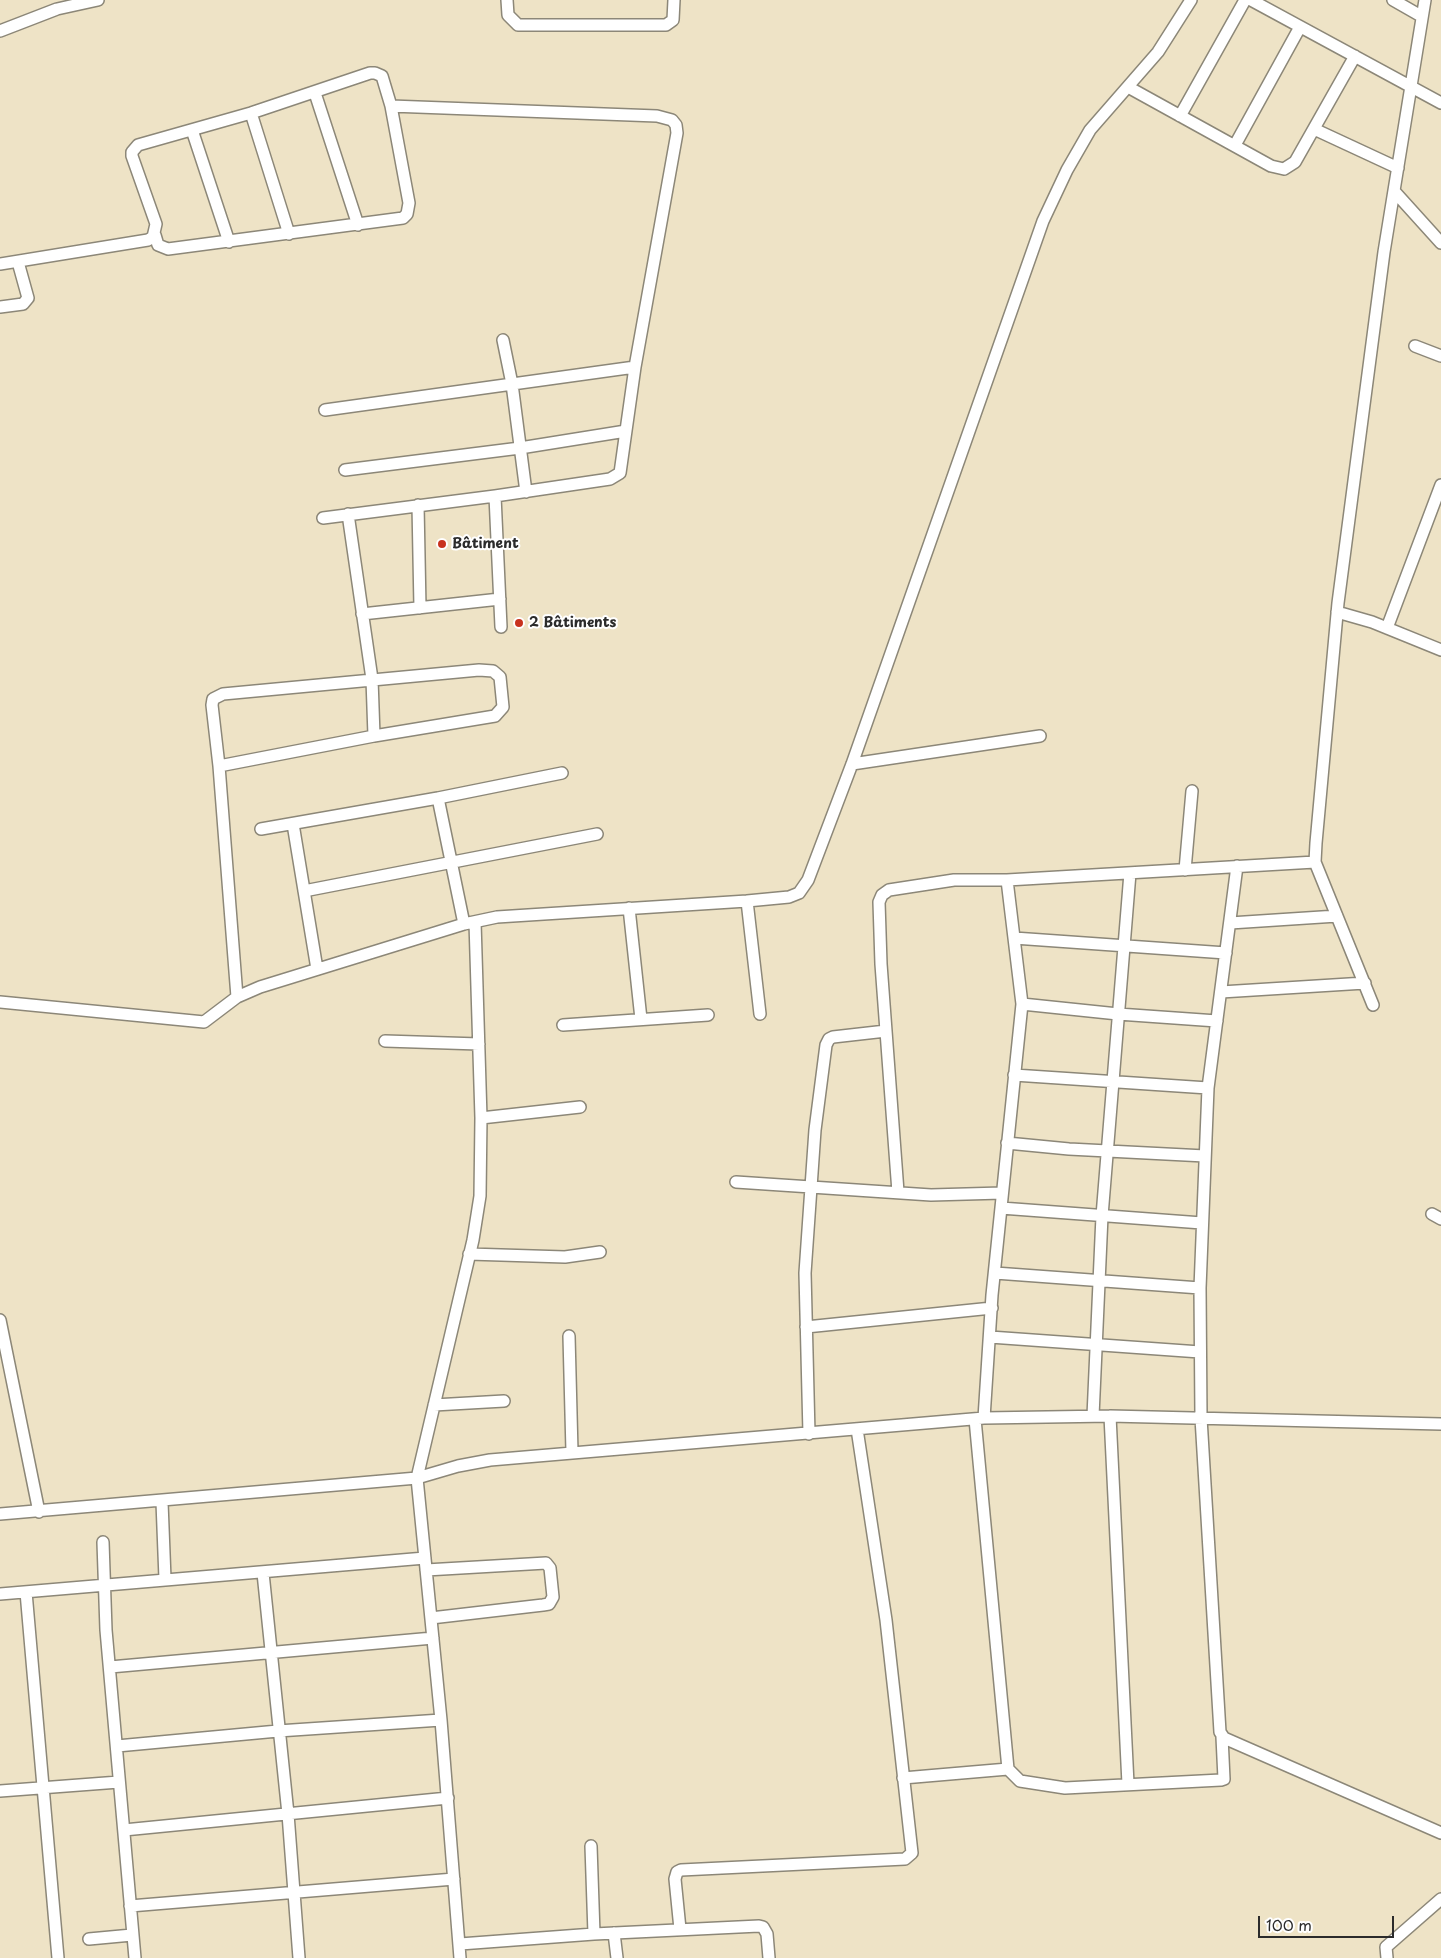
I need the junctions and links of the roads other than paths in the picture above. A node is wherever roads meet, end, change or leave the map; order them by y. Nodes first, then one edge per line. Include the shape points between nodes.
1 (98, 0) edge
2 (507, 0) edge
3 (674, 0) edge
4 (1191, 0) edge
5 (1245, 0) edge
6 (1251, 0) edge
7 (1393, 0) edge
8 (1425, 0) edge
9 (1422, 16) junction
10 (1300, 27) junction
11 (0, 31) edge
12 (1355, 56) junction
13 (1128, 87) junction
14 (1412, 87) junction
15 (314, 93) junction
16 (1441, 103) edge
17 (391, 106) junction
18 (251, 112) junction
19 (1180, 116) junction
20 (1314, 129) junction
21 (192, 130) junction
22 (1235, 145) junction
23 (1398, 168) junction
24 (1394, 190) junction
25 (358, 224) junction
26 (289, 234) junction
27 (155, 235) junction
28 (229, 242) junction
29 (1441, 243) edge
30 (18, 262) junction
31 (0, 264) edge
32 (0, 308) edge
33 (503, 340) dead end
34 (1415, 346) dead end
35 (1441, 356) edge
36 (635, 367) junction
37 (512, 384) junction
38 (324, 410) dead end
39 (626, 431) junction
40 (520, 448) junction
41 (345, 470) dead end
42 (1441, 485) edge
43 (526, 492) junction
44 (495, 496) junction
45 (418, 505) junction
46 (348, 514) junction
47 (1436, 515) edge
48 (323, 518) dead end
49 (500, 600) junction
50 (420, 608) junction
51 (1337, 612) junction
52 (362, 614) junction
53 (501, 627) dead end
54 (1387, 628) junction
55 (1441, 650) edge
56 (372, 679) junction
57 (374, 736) junction
58 (1040, 736) dead end
59 (852, 764) junction
60 (220, 766) junction
61 (562, 773) dead end
62 (1192, 791) dead end
63 (438, 798) junction
64 (293, 824) junction
65 (261, 829) dead end
66 (598, 834) dead end
67 (451, 862) junction
68 (1315, 862) junction
69 (1237, 866) junction
70 (1184, 870) junction
71 (1130, 873) junction
72 (1008, 880) junction
73 (304, 891) junction
74 (747, 901) junction
75 (629, 908) junction
76 (1338, 916) junction
77 (470, 923) junction
78 (1230, 923) junction
79 (1014, 938) junction
80 (1124, 945) junction
81 (1226, 953) junction
82 (317, 969) junction
83 (1365, 983) junction
84 (1220, 992) junction
85 (237, 997) junction
86 (0, 1002) edge
87 (1022, 1004) junction
88 (1374, 1005) dead end
89 (760, 1014) dead end
90 (1118, 1014) junction
91 (708, 1015) dead end
92 (641, 1019) junction
93 (1217, 1021) junction
94 (563, 1025) dead end
95 (886, 1030) junction
96 (385, 1041) dead end
97 (479, 1044) junction
98 (1014, 1075) junction
99 (1112, 1081) junction
100 (1208, 1088) junction
101 (580, 1107) dead end
102 (481, 1118) junction
103 (1007, 1143) junction
104 (1107, 1149) junction
105 (1205, 1156) junction
106 (736, 1182) dead end
107 (812, 1186) junction
108 (898, 1192) junction
109 (1002, 1194) junction
110 (1001, 1208) junction
111 (1102, 1216) junction
112 (1202, 1223) junction
113 (600, 1252) dead end
114 (469, 1254) junction
115 (994, 1273) junction
116 (1098, 1282) junction
117 (1200, 1288) junction
118 (992, 1308) junction
119 (0, 1320) edge
120 (806, 1326) junction
121 (569, 1336) dead end
122 (990, 1337) junction
123 (1095, 1346) junction
124 (1200, 1352) junction
125 (504, 1401) dead end
126 (434, 1405) junction
127 (1092, 1416) junction
128 (1110, 1416) junction
129 (1201, 1418) junction
130 (980, 1419) junction
131 (1441, 1424) edge
132 (857, 1429) junction
133 (809, 1434) junction
134 (572, 1452) junction
135 (418, 1478) junction
136 (162, 1502) junction
137 (40, 1512) junction
138 (0, 1514) edge
139 (103, 1542) dead end
140 (425, 1558) junction
141 (426, 1570) junction
142 (263, 1573) junction
143 (165, 1579) junction
144 (103, 1584) junction
145 (26, 1592) junction
146 (0, 1594) edge
147 (431, 1618) junction
148 (433, 1638) junction
149 (270, 1654) junction
150 (110, 1667) junction
151 (441, 1720) junction
152 (278, 1731) junction
153 (1222, 1736) junction
154 (117, 1746) junction
155 (1008, 1769) junction
156 (903, 1778) junction
157 (119, 1782) junction
158 (1128, 1784) junction
159 (43, 1788) junction
160 (0, 1791) edge
161 (448, 1798) junction
162 (288, 1814) junction
163 (124, 1830) junction
164 (1441, 1833) edge
165 (591, 1846) dead end
166 (454, 1879) junction
167 (294, 1892) junction
168 (1441, 1899) edge
169 (130, 1906) junction
170 (680, 1929) junction
171 (614, 1933) junction
172 (594, 1934) junction
173 (132, 1935) junction
174 (90, 1939) dead end
175 (460, 1944) junction
176 (1387, 1952) edge
177 (58, 1958) edge
178 (135, 1958) edge
179 (299, 1958) edge
180 (460, 1958) edge
181 (617, 1958) edge
182 (769, 1958) edge
183 (1375, 1958) edge

1 - 11 street via 57,9
2 - 3 street via 508,15 518,25 666,25 673,20
4 - 13 street via 1158,52
5 - 19 street
6 - 10 street
7 - 9 street
8 - 9 street
9 - 14 street
10 - 12 street
10 - 22 street
12 - 14 street
12 - 20 street
13 - 19 street
13 - 59 street via 1090,130 1076,152 1044,221
14 - 16 street
14 - 23 street
15 - 17 street via 375,73 385,81
15 - 18 street
15 - 25 street
17 - 25 street via 407,214 396,220
17 - 36 street via 657,116 672,120 677,133
18 - 21 street
18 - 26 street
19 - 22 street
20 - 22 street via 1295,162 1284,169 1271,166
20 - 23 street
21 - 27 street via 138,145 132,152 156,224
21 - 28 street
23 - 24 street
24 - 29 street
24 - 51 street
25 - 26 street
26 - 28 street
27 - 28 street via 158,245 164,248
27 - 30 street via 148,240
30 - 31 street
30 - 32 street via 28,298 23,304
33 - 37 street
34 - 35 street
36 - 37 street
36 - 39 street
37 - 38 street
37 - 40 street
39 - 40 street
39 - 43 street via 620,473 616,476
40 - 41 street
40 - 43 street
42 - 47 street
43 - 44 street
44 - 45 street
44 - 49 street
45 - 46 street
45 - 50 street
46 - 48 street
46 - 52 street
47 - 54 street
49 - 50 street
49 - 53 street
50 - 52 street
51 - 54 street
51 - 68 street
52 - 56 street
54 - 55 street
56 - 57 street
56 - 57 street via 493,671 500,677 503,707 495,716
56 - 60 street via 218,696 212,705
57 - 60 street
58 - 59 street
59 - 74 street via 804,888 793,896
60 - 85 street
61 - 63 street
62 - 70 street
63 - 64 street
63 - 67 street
64 - 65 street
64 - 73 street
66 - 67 street
67 - 73 street
67 - 77 street
68 - 69 street
68 - 76 street
69 - 70 street
69 - 78 street
70 - 71 street
71 - 72 street
71 - 80 street
72 - 79 street
72 - 95 street via 954,880 889,890 882,895 879,915
73 - 82 street
74 - 75 street
74 - 89 street
75 - 77 street via 497,917
75 - 92 street
76 - 78 street
76 - 83 street
77 - 82 street
77 - 97 street
78 - 81 street
79 - 80 street
79 - 87 street
80 - 81 street
80 - 90 street
81 - 84 street
82 - 85 street
83 - 84 street
83 - 88 street
84 - 93 street
85 - 86 street via 204,1022
87 - 90 street
87 - 98 street
90 - 93 street
90 - 99 street
91 - 92 street
92 - 94 street
93 - 100 street
95 - 107 street via 829,1039 815,1130
95 - 108 street
96 - 97 street
97 - 102 street
98 - 99 street
98 - 103 street
99 - 100 street
99 - 104 street
100 - 105 street
101 - 102 street
102 - 114 street via 480,1196
103 - 104 street
103 - 109 street
104 - 105 street
104 - 111 street
105 - 112 street
106 - 107 street
107 - 108 street
107 - 120 street via 805,1273
108 - 109 street
109 - 110 street
110 - 111 street
110 - 115 street
111 - 112 street
111 - 116 street
112 - 117 street
113 - 114 street via 564,1257
114 - 126 street
115 - 116 street
115 - 118 street
116 - 117 street
116 - 123 street
117 - 124 street
118 - 120 street
118 - 122 street
119 - 137 street
120 - 133 street
121 - 134 street
122 - 123 street
122 - 130 street
123 - 124 street
123 - 127 street
124 - 129 street
125 - 126 street
126 - 135 street
127 - 128 street
127 - 130 street
128 - 129 street
128 - 158 street
129 - 131 street
129 - 153 street
130 - 132 street
130 - 155 street
132 - 133 street
132 - 156 street via 886,1620
133 - 134 street
134 - 135 street via 472,1462
135 - 136 street
135 - 140 street
136 - 137 street
136 - 143 street
137 - 138 street
139 - 144 street
140 - 141 street
140 - 142 street
141 - 147 street
141 - 147 street via 546,1564 550,1568 554,1597 549,1604
142 - 143 street
142 - 149 street
143 - 144 street
144 - 145 street
144 - 150 street
145 - 146 street
145 - 159 street
147 - 148 street
148 - 149 street
148 - 151 street
149 - 150 street
149 - 152 street
150 - 154 street
151 - 152 street
151 - 161 street
152 - 154 street
152 - 162 street
153 - 158 street via 1223,1780
153 - 164 street
154 - 157 street
155 - 156 street
155 - 158 street via 1027,1784 1065,1788
156 - 170 street via 912,1853 909,1858 681,1870 675,1879
157 - 159 street
157 - 163 street
159 - 160 street
159 - 177 street
161 - 162 street
161 - 166 street
162 - 163 street
162 - 167 street
163 - 169 street
165 - 172 street
166 - 167 street
166 - 175 street
167 - 169 street
167 - 179 street
168 - 176 street
169 - 173 street
170 - 171 street
170 - 182 street via 763,1927 767,1934
171 - 172 street
171 - 181 street
172 - 175 street
173 - 174 street
173 - 178 street
175 - 180 street
176 - 183 street

